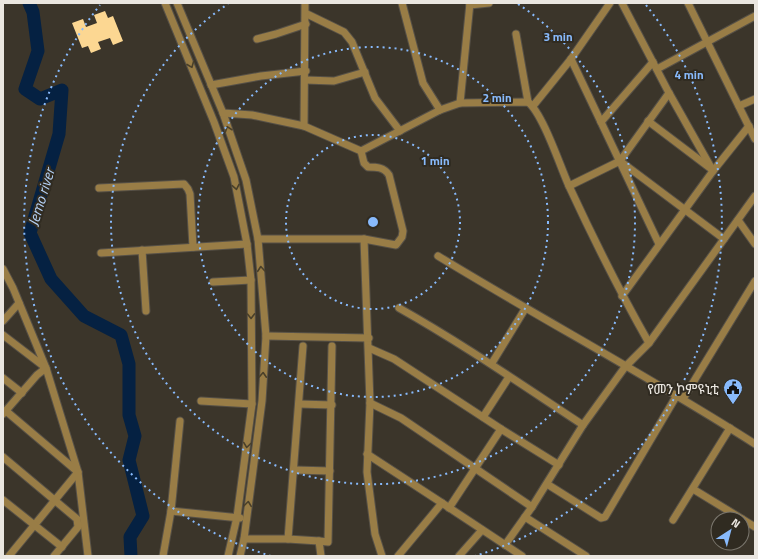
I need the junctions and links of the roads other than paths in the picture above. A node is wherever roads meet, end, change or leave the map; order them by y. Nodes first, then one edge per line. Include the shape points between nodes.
1 (165, 3) edge
2 (177, 3) edge
3 (305, 3) edge
4 (402, 3) edge
5 (489, 3) edge
6 (610, 3) edge
7 (622, 3) edge
8 (688, 3) edge
9 (470, 4) edge
10 (307, 14) junction
11 (755, 16) edge
12 (306, 24) junction
13 (516, 34) dead end
14 (257, 39) dead end
15 (707, 42) junction
16 (195, 45) junction
17 (184, 50) junction
18 (571, 59) junction
19 (653, 62) junction
20 (657, 69) junction
21 (306, 71) junction
22 (364, 72) junction
23 (305, 80) junction
24 (212, 85) junction
25 (669, 93) junction
26 (755, 99) edge
27 (460, 103) junction
28 (530, 104) junction
29 (739, 106) junction
30 (440, 110) junction
31 (223, 114) junction
32 (648, 121) junction
33 (601, 122) junction
34 (304, 126) junction
35 (749, 126) junction
36 (400, 131) junction
37 (755, 139) edge
38 (361, 150) junction
39 (620, 161) junction
40 (713, 170) junction
41 (569, 186) junction
42 (99, 188) dead end
43 (755, 196) edge
44 (685, 208) junction
45 (738, 220) junction
46 (258, 239) junction
47 (364, 239) junction
48 (724, 239) junction
49 (247, 244) junction
50 (659, 244) junction
51 (755, 244) edge
52 (193, 247) junction
53 (142, 250) junction
54 (101, 253) dead end
55 (438, 256) dead end
56 (3, 269) edge
57 (251, 280) junction
58 (755, 281) edge
59 (213, 282) dead end
60 (622, 296) junction
61 (19, 303) junction
62 (399, 308) dead end
63 (525, 309) junction
64 (146, 312) dead end
65 (3, 321) edge
66 (3, 336) edge
67 (266, 336) junction
68 (369, 338) junction
69 (649, 343) junction
70 (303, 346) dead end
71 (332, 346) dead end
72 (369, 348) junction
73 (492, 363) junction
74 (625, 367) junction
75 (46, 368) junction
76 (509, 377) junction
77 (3, 378) edge
78 (22, 392) junction
79 (680, 397) junction
80 (201, 401) dead end
81 (370, 403) junction
82 (252, 404) junction
83 (299, 404) junction
84 (332, 406) junction
85 (4, 412) edge
86 (483, 417) junction
87 (180, 421) dead end
88 (583, 425) junction
89 (730, 428) junction
90 (501, 429) junction
91 (755, 444) edge
92 (367, 454) junction
93 (5, 462) edge
94 (559, 465) junction
95 (476, 468) junction
96 (295, 470) junction
97 (330, 471) junction
98 (78, 472) junction
99 (547, 484) junction
100 (693, 489) junction
101 (56, 501) junction
102 (442, 503) junction
103 (4, 504) edge
104 (532, 507) junction
105 (449, 508) junction
106 (729, 511) edge
107 (172, 512) junction
108 (237, 517) junction
109 (525, 517) junction
110 (247, 518) junction
111 (673, 520) dead end
112 (82, 521) junction
113 (35, 525) junction
114 (482, 530) junction
115 (244, 539) junction
116 (288, 540) junction
117 (319, 541) junction
118 (505, 545) junction
119 (62, 547) junction
120 (517, 555) edge
121 (9, 556) edge
122 (54, 556) edge
123 (88, 556) edge
124 (163, 556) edge
125 (228, 556) edge
126 (240, 556) edge
127 (321, 556) edge
128 (382, 556) edge
129 (398, 556) edge
130 (459, 556) edge
131 (586, 556) edge

1 - 17 street
2 - 16 street
3 - 10 street
4 - 30 street via 423,83
5 - 9 street
6 - 18 street
7 - 19 street
8 - 15 street
9 - 27 street
10 - 12 street
10 - 22 street via 344,32 352,42
11 - 15 street
12 - 14 street
12 - 21 street
13 - 28 street
15 - 20 street
15 - 29 street
16 - 17 street
16 - 24 street
17 -> 49 street via 234,177
18 - 28 street
18 - 33 street
19 - 20 street
19 - 33 street
20 - 25 street
21 - 23 street
21 - 24 street
22 - 23 street via 334,81
22 - 36 street via 375,98
23 - 34 street
24 - 31 street
25 - 32 street
25 - 40 street
26 - 29 street
27 - 28 street
27 - 30 street
28 - 41 street
29 - 35 street
30 - 36 street
31 - 34 street via 252,116
46 -> 31 street via 246,180
32 - 39 street
32 - 40 street
33 - 39 street
34 - 38 street
35 - 37 street
35 - 40 street
36 - 38 street
38 - 47 street via 364,163 368,167 386,170 389,175 402,231 402,237 396,245
39 - 41 street
39 - 44 street
39 - 50 street
40 - 44 street
41 - 60 street
42 - 52 street via 184,184 190,194
43 - 45 street
44 - 48 street
44 - 50 street
45 - 48 street
45 - 51 street
46 - 47 street
67 -> 46 street
47 - 68 street
48 - 69 street
49 - 52 street
49 - 57 street
50 - 60 street
52 - 53 street
53 - 54 street
53 - 64 street
55 - 63 street
56 - 61 street
57 - 59 street
57 -> 82 street
58 - 79 street
60 - 69 street
61 - 65 street
61 - 75 street
62 - 73 street
63 - 73 street
63 - 74 street
66 - 75 street
67 - 68 street
110 -> 67 street via 262,401
68 - 72 street
69 - 74 street
70 - 83 street
71 - 84 street
72 - 81 street
72 - 86 street via 394,359
73 - 76 street
74 - 79 street
74 - 88 street
75 - 78 street
75 - 98 street
76 - 86 street
76 - 88 street
77 - 78 street
78 - 85 street
79 - 89 street
79 - 99 street via 605,517 601,518
80 - 82 street
81 - 92 street
81 - 95 street via 401,418
82 -> 108 street
83 - 84 street
83 - 96 street
84 - 97 street
85 - 98 street
86 - 90 street
87 - 107 street
88 - 94 street
89 - 91 street
89 - 100 street
90 - 94 street
90 - 95 street
92 - 102 street
92 - 128 street via 366,472 371,511
93 - 101 street
94 - 99 street
95 - 104 street
95 - 105 street
96 - 97 street
96 - 116 street
97 - 117 street via 328,542
98 - 101 street
98 - 112 street
99 - 104 street
100 - 106 street
100 - 111 street
101 - 112 street
101 - 113 street
102 - 105 street
102 - 129 street
103 - 113 street
104 - 109 street
105 - 114 street
107 - 108 street
107 - 124 street
108 - 110 street
108 - 125 street
109 - 118 street
109 - 131 street
110 - 115 street
112 - 119 street
112 - 123 street
113 - 119 street
113 - 121 street
114 - 118 street
114 - 130 street
115 - 116 street
115 - 126 street
116 - 117 street
117 - 127 street
118 - 120 street
119 - 122 street

